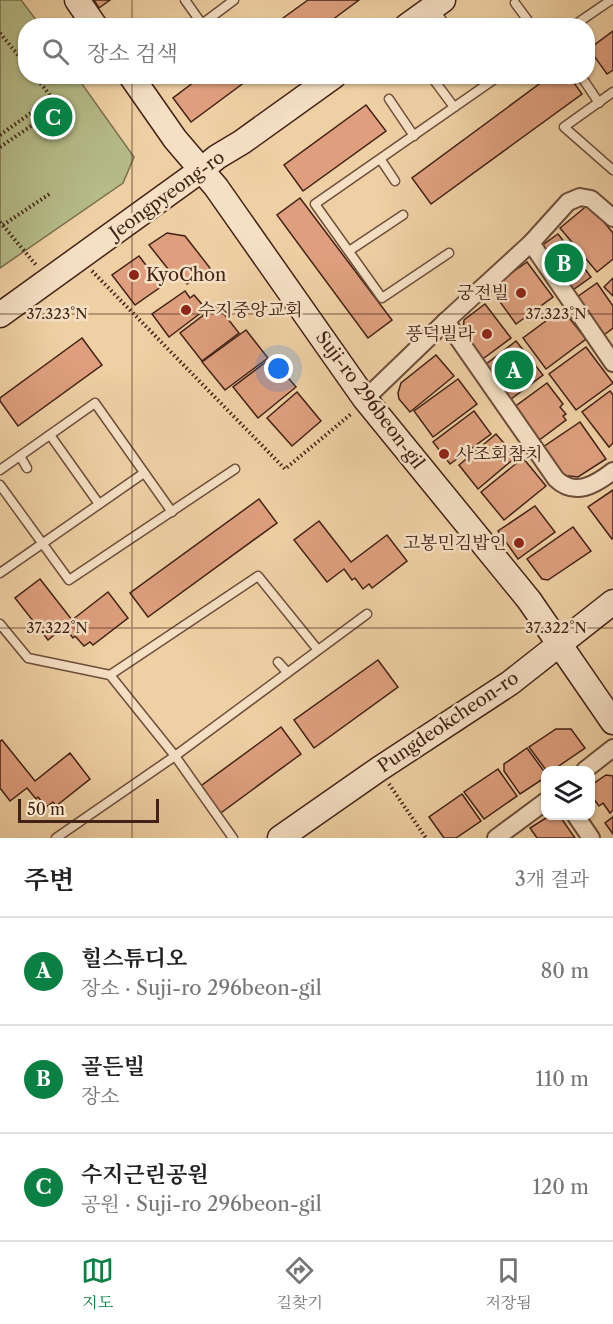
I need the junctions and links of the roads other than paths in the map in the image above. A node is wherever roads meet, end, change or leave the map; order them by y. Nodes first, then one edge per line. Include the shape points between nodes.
1 (77, 0) edge
2 (185, 0) edge
3 (234, 0) edge
4 (611, 0) edge
5 (515, 3) dead end
6 (441, 11) edge
7 (89, 18) edge
8 (198, 18) edge
9 (210, 18) edge
10 (425, 18) edge
11 (526, 18) edge
12 (585, 18) edge
13 (137, 84) edge
14 (323, 84) edge
15 (436, 84) edge
16 (481, 84) edge
17 (586, 84) edge
18 (612, 97) edge
19 (388, 99) dead end
20 (598, 102) junction
21 (454, 107) junction
22 (414, 135) junction
23 (381, 160) junction
24 (201, 170) junction
25 (613, 170) edge
26 (395, 181) dead end
27 (403, 215) dead end
28 (613, 218) edge
29 (531, 243) junction
30 (349, 251) junction
31 (448, 253) dead end
32 (0, 315) edge
33 (446, 321) junction
34 (613, 363) edge
35 (365, 399) junction
36 (50, 435) junction
37 (20, 456) junction
38 (27, 468) dead end
39 (235, 469) dead end
40 (0, 470) edge
41 (613, 471) edge
42 (144, 473) junction
43 (0, 485) edge
44 (99, 504) junction
45 (171, 512) junction
46 (42, 543) junction
47 (0, 573) edge
48 (613, 602) edge
49 (368, 614) dead end
50 (2, 629) edge
51 (560, 644) junction
52 (318, 650) junction
53 (278, 662) dead end
54 (287, 672) junction
55 (110, 675) junction
56 (613, 722) edge
57 (613, 748) edge
58 (174, 756) junction
59 (591, 766) edge
60 (541, 805) edge
61 (579, 820) edge
62 (56, 838) edge
63 (233, 838) edge
64 (280, 838) edge
65 (496, 838) edge
66 (591, 838) edge

1 - 7 street
2 - 8 lane
3 - 9 lane
4 - 12 lane
5 - 11 lane
6 - 10 street
13 - 24 street, Suji-ro 296beon-gil
14 - 24 street, Jeongpyeong-ro
15 - 21 lane
16 - 21 lane
17 - 20 lane
18 - 20 lane
19 - 22 lane
20 - 25 lane via 564,127
21 - 22 lane
22 - 23 lane
23 - 26 lane
23 - 30 lane via 315,204
24 - 32 street, Jeongpyeong-ro
24 - 35 street, Suji-ro 296beon-gil
27 - 30 lane
28 - 29 street via 591,199 580,197 568,202
29 - 33 street
29 - 34 street
30 - 31 lane via 382,298
33 - 35 street
33 - 41 street via 564,487 578,489
35 - 51 street, Suji-ro 296beon-gil via 529,600
36 - 37 lane
36 - 42 lane via 95,403
36 - 44 lane
37 - 38 lane
37 - 40 lane
39 - 45 lane
42 - 44 lane
42 - 45 lane
43 - 46 lane
44 - 46 lane
45 - 46 lane via 69,580
46 - 47 lane
48 - 51 street, Pungdeokcheon-ro
49 - 52 lane
50 - 55 lane via 28,658
51 - 56 street, Suji-ro 296beon-gil
51 - 64 street, Pungdeokcheon-ro via 510,683
52 - 54 lane
52 - 55 lane via 258,576
53 - 54 lane
54 - 58 lane
55 - 58 lane
57 - 59 street
58 - 62 lane
58 - 63 lane
60 - 65 street
61 - 66 street

